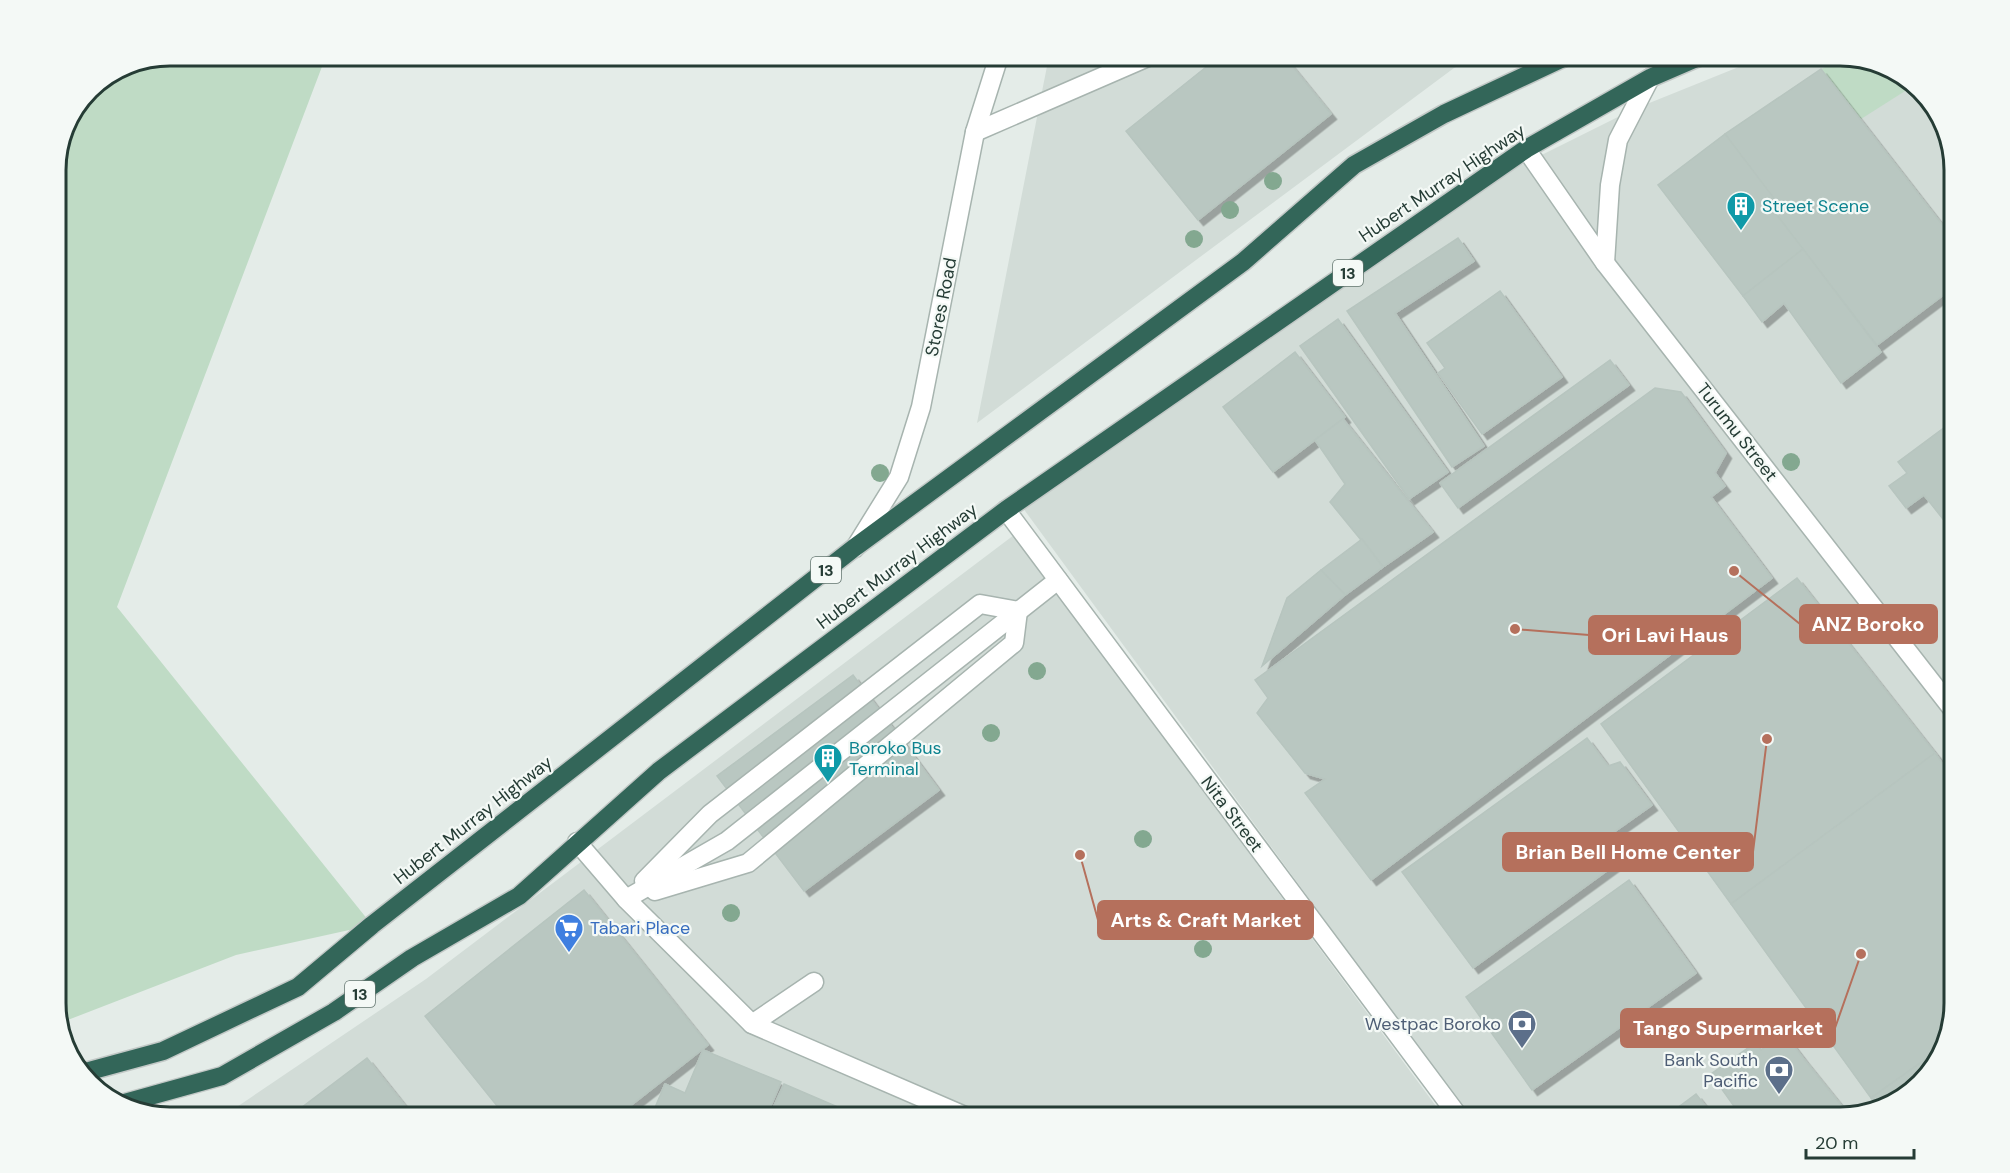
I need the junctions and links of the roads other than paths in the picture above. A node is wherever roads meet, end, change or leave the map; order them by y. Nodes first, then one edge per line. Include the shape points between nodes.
1 (996, 66) edge
2 (1127, 66) edge
3 (1546, 66) edge
4 (1678, 66) edge
5 (1650, 78) junction
6 (975, 132) junction
7 (1526, 149) junction
8 (1605, 263) junction
9 (1006, 510) junction
10 (854, 548) junction
11 (1058, 580) junction
12 (1018, 611) junction
13 (1944, 698) edge
14 (577, 842) junction
15 (626, 899) junction
16 (814, 982) dead end
17 (752, 1024) junction
18 (91, 1071) edge
19 (134, 1100) edge
20 (941, 1107) edge
21 (1451, 1107) edge

1 - 6 street, Stores Road
2 - 6 street
3 - 10 highway, Hubert Murray Highway / 13 via 1444,114 1354,165 1243,262
4 - 5 highway, Hubert Murray Highway / 13
5 - 7 highway, Hubert Murray Highway / 13
5 - 8 street via 1618,140 1610,184
6 - 10 street, Stores Road via 921,406 899,477
7 - 8 street, Turumu Street
7 - 9 highway, Hubert Murray Highway / 13
8 - 13 street, Turumu Street
9 - 11 street, Nita Street
9 - 14 highway, Hubert Murray Highway / 13 via 659,771
10 - 18 highway, Hubert Murray Highway / 13 via 298,987 163,1051
11 - 12 street
11 - 21 street, Nita Street
12 - 15 street via 727,841
12 - 15 street via 980,604 710,814
12 - 15 street via 1014,643 748,863
14 - 15 street
14 - 19 highway, Hubert Murray Highway / 13 via 519,896 412,958 334,1012 222,1076
15 - 17 street
16 - 17 street
17 - 20 street

